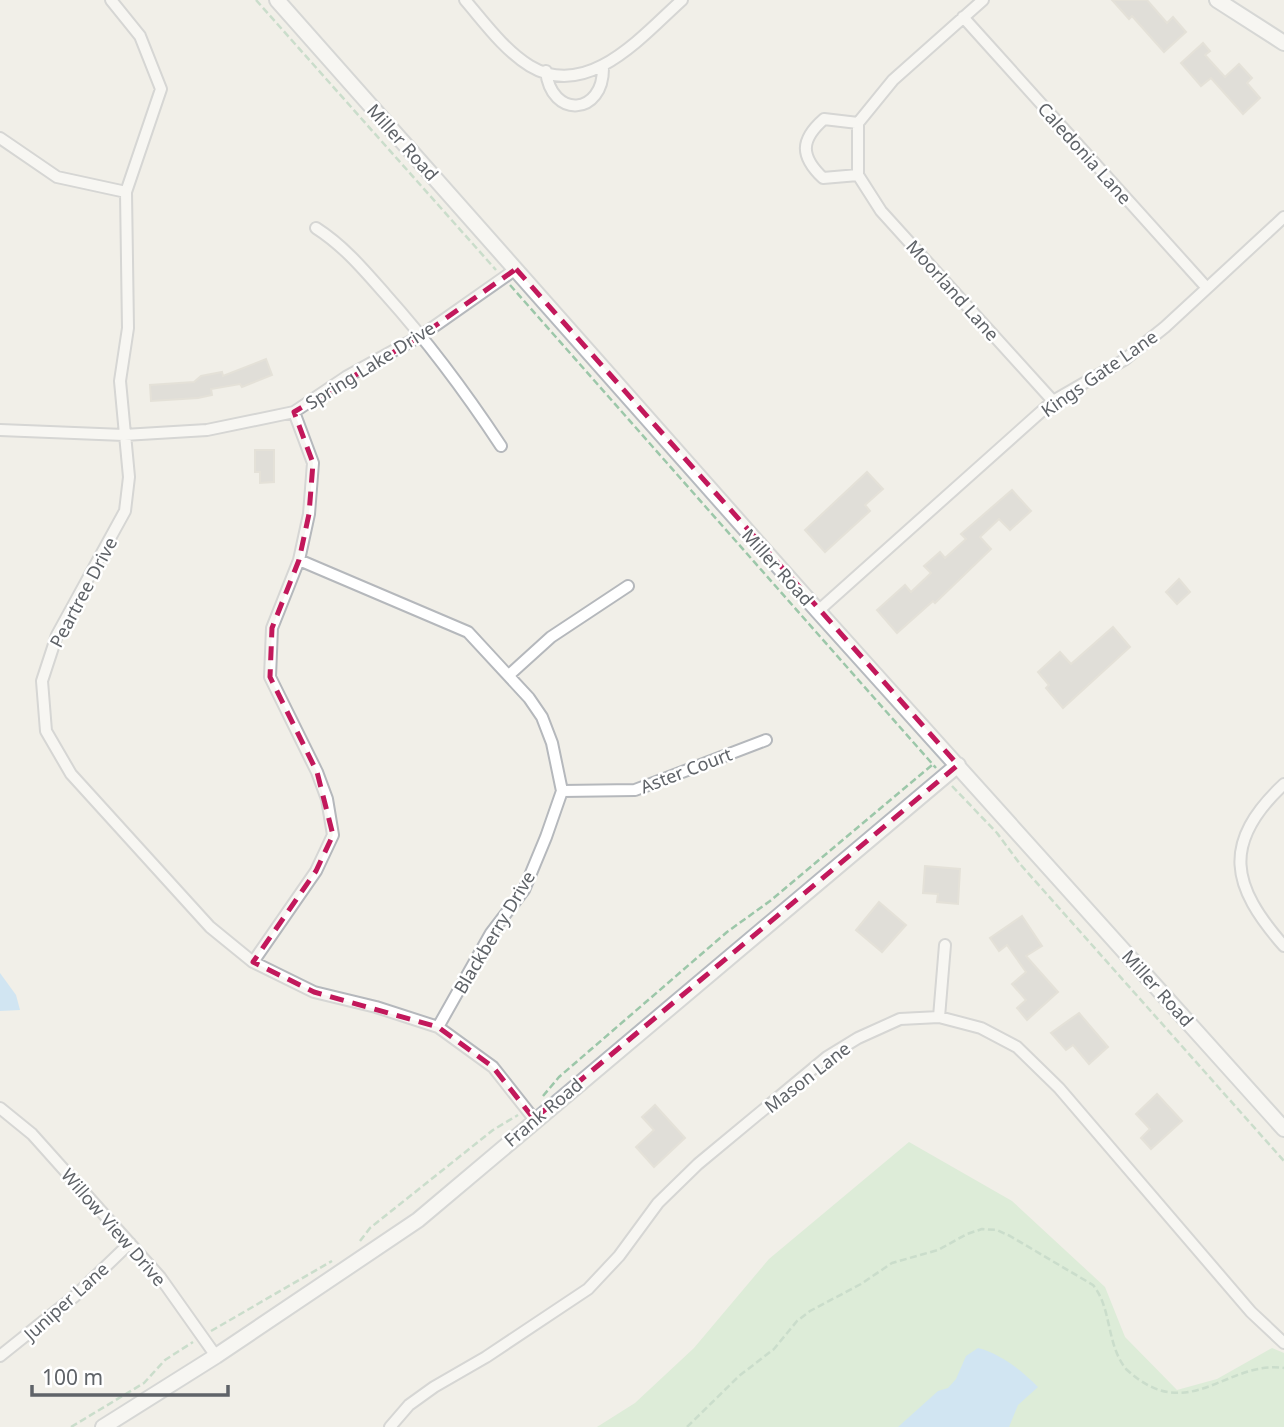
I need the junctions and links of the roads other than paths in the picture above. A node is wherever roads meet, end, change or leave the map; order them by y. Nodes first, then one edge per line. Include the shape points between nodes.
1 (111, 0) edge
2 (276, 0) edge
3 (465, 0) edge
4 (682, 0) edge
5 (983, 0) edge
6 (1217, 0) edge
7 (963, 17) junction
8 (1284, 43) edge
9 (603, 67) junction
10 (546, 71) junction
11 (858, 123) junction
12 (0, 138) edge
13 (858, 175) junction
14 (126, 192) junction
15 (1284, 217) edge
16 (316, 228) dead end
17 (516, 268) junction
18 (1207, 288) junction
19 (422, 335) junction
20 (1054, 401) junction
21 (294, 412) junction
22 (0, 430) edge
23 (124, 435) junction
24 (501, 446) dead end
25 (299, 560) junction
26 (628, 586) dead end
27 (818, 611) junction
28 (509, 675) junction
29 (766, 740) dead end
30 (958, 765) junction
31 (1284, 784) edge
32 (562, 791) junction
33 (945, 945) dead end
34 (1284, 946) edge
35 (253, 962) junction
36 (939, 1017) junction
37 (438, 1027) junction
38 (0, 1108) edge
39 (534, 1119) junction
40 (1284, 1129) edge
41 (130, 1242) junction
42 (1284, 1343) edge
43 (0, 1356) edge
44 (216, 1356) junction
45 (103, 1427) edge
46 (390, 1427) edge

1 - 14 street, Peartree Drive via 140,36 160,89
2 - 17 street, Miller Road
3 - 10 street via 499,39 531,67
4 - 9 street
5 - 7 street
6 - 8 street
7 - 11 street via 893,80
7 - 18 street, Caledonia Lane
9 - 10 street via 565,76
9 - 10 street via 603,85 593,100 577,106 559,102 548,88
11 - 13 street
11 - 13 street via 824,119 810,131 805,148 810,166 823,178
12 - 14 street via 57,177
13 - 20 street, Moorland Lane via 881,211
14 - 23 street, Peartree Drive via 128,328 120,381
15 - 18 street, Kings Gate Lane
16 - 19 street via 340,243
17 - 19 street, Spring Lake Drive
17 - 27 street, Miller Road
18 - 20 street, Kings Gate Lane via 1124,360
19 - 21 street, Spring Lake Drive
19 - 24 street
20 - 27 street, Kings Gate Lane
21 - 23 street, Spring Lake Drive via 207,430
21 - 25 street via 313,463
22 - 23 street, Spring Lake Drive
23 - 35 street, Peartree Drive via 129,477 125,511 57,635 43,681 46,731 71,774 210,927
25 - 28 street via 468,632
25 - 35 street via 272,628 270,677 317,772 333,835 316,871
26 - 28 street via 551,637
27 - 30 street, Miller Road
28 - 32 street via 542,717
29 - 32 street, Aster Court via 635,790
30 - 39 street, Frank Road
30 - 40 street, Miller Road
31 - 34 street via 1253,817 1241,862 1242,885 1251,904
32 - 37 street, Blackberry Drive via 524,890 491,933
33 - 36 street
35 - 37 street, Peartree Drive via 314,992
36 - 42 street, Mason Lane via 981,1028 1017,1047 1059,1088 1251,1312
36 - 46 street, Mason Lane via 900,1020 827,1057 698,1164 658,1203 589,1289 434,1387
37 - 39 street, Peartree Drive via 493,1067
38 - 41 street, Willow View Drive via 32,1134
39 - 44 street, Frank Road via 418,1220
41 - 43 street, Juniper Lane via 75,1296
41 - 44 street, Willow View Drive
44 - 45 street, Frank Road

